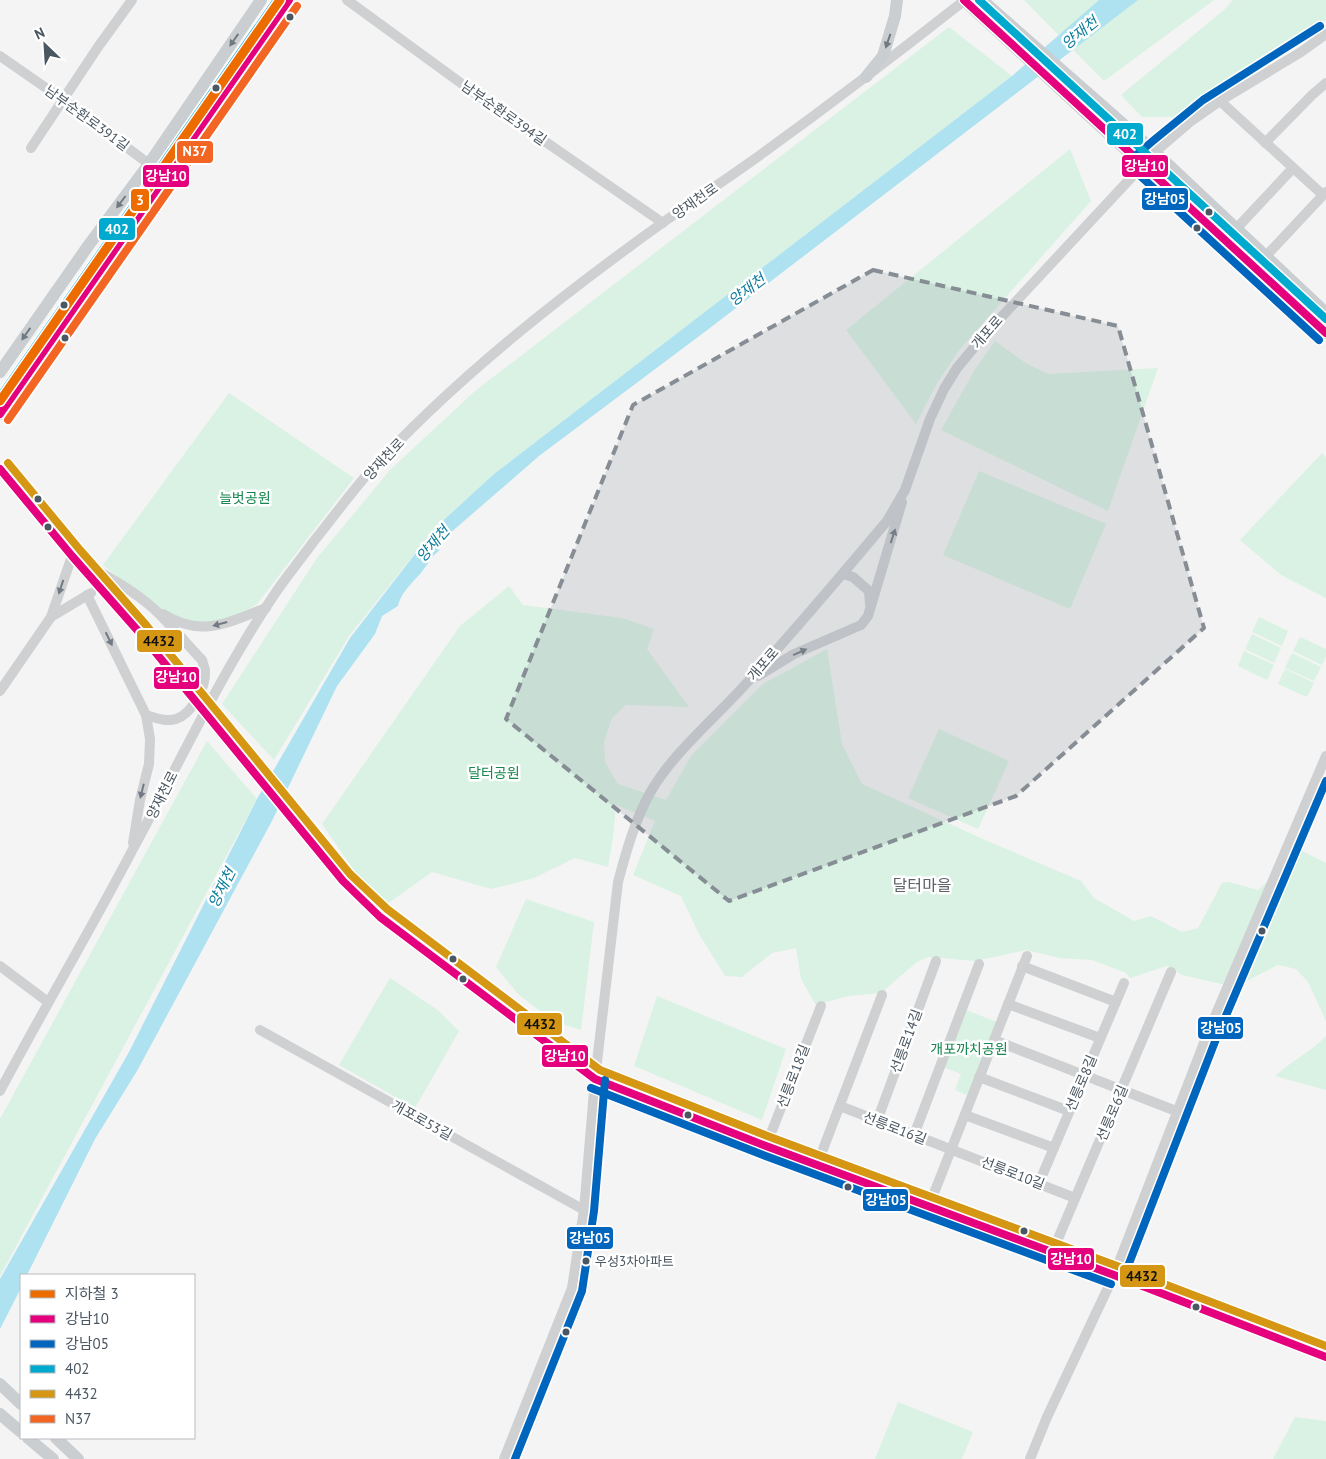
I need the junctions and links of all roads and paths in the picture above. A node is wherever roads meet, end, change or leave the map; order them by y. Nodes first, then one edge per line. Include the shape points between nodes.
1 (132, 0) edge
2 (261, 0) edge
3 (289, 0) edge
4 (347, 0) edge
5 (896, 0) edge
6 (965, 0) edge
7 (982, 0) edge
8 (1326, 34) edge
9 (0, 56) edge
10 (866, 77) junction
11 (1326, 83) edge
12 (62, 99) junction
13 (1220, 100) junction
14 (1265, 143) junction
15 (31, 148) dead end
16 (1155, 152) junction
17 (149, 164) junction
18 (1142, 164) junction
19 (1293, 168) junction
20 (1324, 194) edge
21 (663, 223) junction
22 (1236, 229) junction
23 (1266, 256) junction
24 (1326, 313) edge
25 (1326, 333) edge
26 (0, 372) edge
27 (0, 414) edge
28 (0, 469) edge
29 (905, 490) junction
30 (72, 556) junction
31 (843, 574) junction
32 (99, 587) junction
33 (87, 595) junction
34 (266, 608) junction
35 (870, 608) junction
36 (154, 609) junction
37 (51, 617) junction
38 (743, 687) junction
39 (0, 691) edge
40 (146, 715) junction
41 (1326, 756) edge
42 (132, 852) junction
43 (1027, 956) dead end
44 (936, 961) dead end
45 (978, 964) dead end
46 (0, 966) edge
47 (1022, 966) junction
48 (1171, 972) dead end
49 (1124, 983) dead end
50 (882, 995) dead end
51 (48, 1002) junction
52 (1116, 1002) junction
53 (1008, 1004) junction
54 (821, 1006) dead end
55 (260, 1030) dead end
56 (1100, 1038) junction
57 (994, 1040) junction
58 (1084, 1076) junction
59 (979, 1077) junction
60 (595, 1079) junction
61 (1121, 1090) junction
62 (0, 1091) edge
63 (840, 1106) junction
64 (1069, 1110) junction
65 (1176, 1111) junction
66 (965, 1115) junction
67 (876, 1120) junction
68 (914, 1135) junction
69 (766, 1146) junction
70 (1054, 1148) junction
71 (951, 1150) junction
72 (817, 1165) junction
73 (1039, 1183) junction
74 (1076, 1198) junction
75 (929, 1206) junction
76 (584, 1210) junction
77 (1052, 1253) junction
78 (1114, 1275) junction
79 (1326, 1357) edge
80 (0, 1384) edge
81 (19, 1401) edge
82 (2, 1416) edge
83 (20, 1431) edge
84 (29, 1439) edge
85 (57, 1439) edge
86 (53, 1459) edge
87 (78, 1459) edge
88 (504, 1459) edge
89 (1030, 1459) edge

1 - 12 street
2 -> 17 main road
3 - 27 main road
4 - 21 street, 남부순환로394길
5 -> 10 main road via 895,16 883,56
6 - 10 street, 양재천로
6 - 18 main road, bridge
7 - 16 main road
8 - 13 street, 개포로
9 - 12 street, 남부순환로391길
10 - 21 street, 양재천로
11 - 14 street
12 - 15 street
12 - 17 street, 남부순환로391길
13 - 14 street
13 - 16 street, 개포로
14 - 19 street
16 - 18 street, 개포로
16 - 22 main road
17 -> 26 main road
18 - 25 main road
18 - 29 street, 개포로 via 957,368 930,419
19 - 20 street
19 - 22 street
20 - 23 street
21 - 34 street, 양재천로 via 550,308 470,374 421,420 348,498
22 - 23 main road
23 - 24 main road
28 - 30 street
29 - 31 street, 개포로 via 887,520
35 -> 29 street
30 - 32 street
30 - 36 street
30 -> 37 street
31 - 35 street via 853,577 869,591
31 - 38 street, 개포로
32 - 33 street
32 - 60 street, bridge via 343,881 380,917
33 - 37 street
33 -> 40 street
34 -> 36 street via 217,626 199,627 181,623
34 - 42 street, 양재천로 via 204,714
38 -> 35 street via 794,654 861,625
36 - 40 street via 202,660 206,671 189,712 177,719 162,720
37 - 39 street
38 - 60 street, 개포로 via 664,774 635,828 618,882
40 -> 42 street via 150,739 149,764
41 - 65 street
42 - 51 street, 양재천로
43 - 47 street
44 - 67 street, 선릉로14길
45 - 68 street
46 - 51 street
47 - 52 street
47 - 53 street
48 - 61 street, 선릉로6길
49 - 52 street, 선릉로8길
50 - 63 street
51 - 62 street, 양재천로
52 - 56 street, 선릉로8길
53 - 56 street
53 - 57 street
54 - 69 street, 선릉로18길
55 - 76 street, 개포로53길
56 - 58 street, 선릉로8길
57 - 58 street
57 - 59 street
58 - 61 street
58 - 64 street, 선릉로8길
59 - 64 street
59 - 66 street
60 - 69 street
60 - 76 street, 개포로
61 - 65 street
61 - 74 street, 선릉로6길
63 - 67 street, 선릉로16길
63 - 72 street
64 - 70 street, 선릉로8길
65 - 78 street
66 - 70 street
66 - 71 street
67 - 68 street, 선릉로16길
68 - 71 street, 선릉로16길
69 - 72 street
70 - 73 street, 선릉로8길
71 - 73 street, 선릉로10길
71 - 75 street
72 - 75 street
73 - 74 street, 선릉로10길
74 - 77 street, 선릉로6길
75 - 77 street
76 - 88 street, 개포로 via 572,1288
77 - 78 street
78 - 79 street
78 - 89 street
80 - 81 main road
82 - 83 main road
84 - 86 main road
85 - 87 main road

